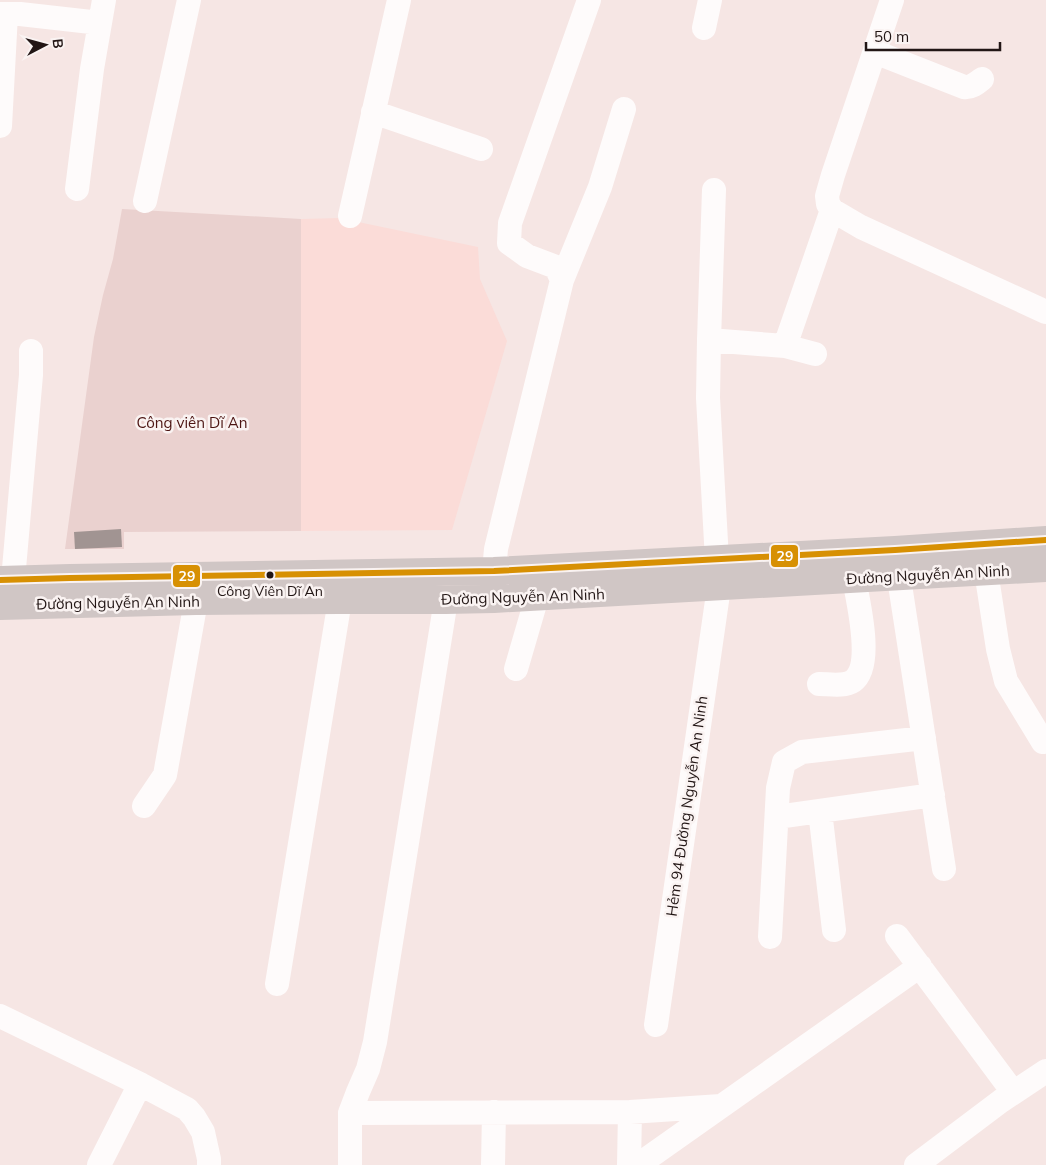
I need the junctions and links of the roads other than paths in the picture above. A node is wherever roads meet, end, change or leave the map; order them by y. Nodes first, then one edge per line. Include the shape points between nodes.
1 (189, 0) edge
2 (399, 0) edge
3 (589, 0) edge
4 (710, 0) edge
5 (892, 0) edge
6 (12, 11) edge
7 (102, 11) edge
8 (704, 28) dead end
9 (875, 52) junction
10 (982, 79) dead end
11 (624, 109) dead end
12 (373, 112) junction
13 (0, 126) edge
14 (481, 149) dead end
15 (77, 189) dead end
16 (714, 190) dead end
17 (144, 201) dead end
18 (832, 210) junction
19 (350, 216) dead end
20 (562, 280) junction
21 (1046, 312) edge
22 (709, 340) junction
23 (785, 346) junction
24 (31, 351) dead end
25 (815, 354) dead end
26 (1046, 540) edge
27 (718, 560) junction
28 (897, 563) junction
29 (1046, 568) edge
30 (494, 571) junction
31 (986, 571) junction
32 (854, 579) junction
33 (719, 587) junction
34 (6, 593) edge
35 (537, 597) junction
36 (494, 599) junction
37 (340, 600) junction
38 (446, 600) junction
39 (196, 601) junction
40 (516, 669) dead end
41 (819, 684) dead end
42 (924, 738) junction
43 (1043, 742) dead end
44 (932, 794) junction
45 (144, 806) dead end
46 (820, 811) junction
47 (776, 817) junction
48 (944, 869) dead end
49 (834, 930) dead end
50 (897, 936) dead end
51 (770, 937) dead end
52 (920, 966) junction
53 (277, 984) dead end
54 (0, 1016) edge
55 (656, 1025) dead end
56 (1046, 1072) edge
57 (140, 1084) junction
58 (1013, 1092) junction
59 (721, 1106) junction
60 (494, 1112) junction
61 (630, 1112) junction
62 (350, 1113) junction
63 (99, 1165) edge
64 (209, 1165) edge
65 (350, 1165) edge
66 (493, 1165) edge
67 (629, 1165) edge
68 (638, 1165) edge
69 (916, 1165) edge

1 - 17 street
2 - 12 street
3 - 20 street via 510,223 508,243 527,256 556,266
4 - 8 street
5 - 9 street
6 - 7 street
6 - 13 street
7 - 15 street
9 - 10 street via 967,88
9 - 18 street via 827,196
11 - 20 street via 600,187
12 - 14 street
12 - 19 street
16 - 22 street
18 - 21 street via 861,227
18 - 23 street
20 - 30 street via 496,549
22 - 23 street
22 - 27 street via 708,398
23 - 25 street
24 - 34 street
26 - 28 main road, Đường Nguyễn An Ninh
27 - 28 main road, Đường Nguyễn An Ninh
27 - 30 main road, Đường Nguyễn An Ninh
28 - 31 main road, Đường Nguyễn An Ninh
28 - 32 main road, Đường Nguyễn An Ninh
28 - 42 street
29 - 31 main road, Đường Nguyễn An Ninh
30 - 34 main road, Đường Nguyễn An Ninh via 70,578
30 - 36 main road
31 - 43 street via 1006,681
32 - 33 main road, Đường Nguyễn An Ninh
32 - 41 street via 864,643 861,671 847,684
33 - 35 main road, Đường Nguyễn An Ninh
33 - 55 street, Hẻm 94 Đường Nguyễn An Ninh
34 - 39 main road, Đường Nguyễn An Ninh
35 - 36 main road, Đường Nguyễn An Ninh
35 - 40 street
36 - 38 main road, Đường Nguyễn An Ninh
37 - 38 main road, Đường Nguyễn An Ninh
37 - 39 main road, Đường Nguyễn An Ninh
37 - 53 street
38 - 62 street via 374,1042 368,1069
39 - 45 street via 165,775
42 - 44 street
42 - 47 street via 802,752 784,762
44 - 46 street
44 - 48 street
46 - 47 street
46 - 49 street
47 - 51 street
50 - 52 street
52 - 58 street
52 - 59 street
54 - 57 street
56 - 58 street
57 - 63 street
57 - 64 street via 194,1116 203,1132
58 - 69 street
59 - 61 street
59 - 68 street
60 - 61 street
60 - 62 street
60 - 66 street
61 - 67 street
62 - 65 street

